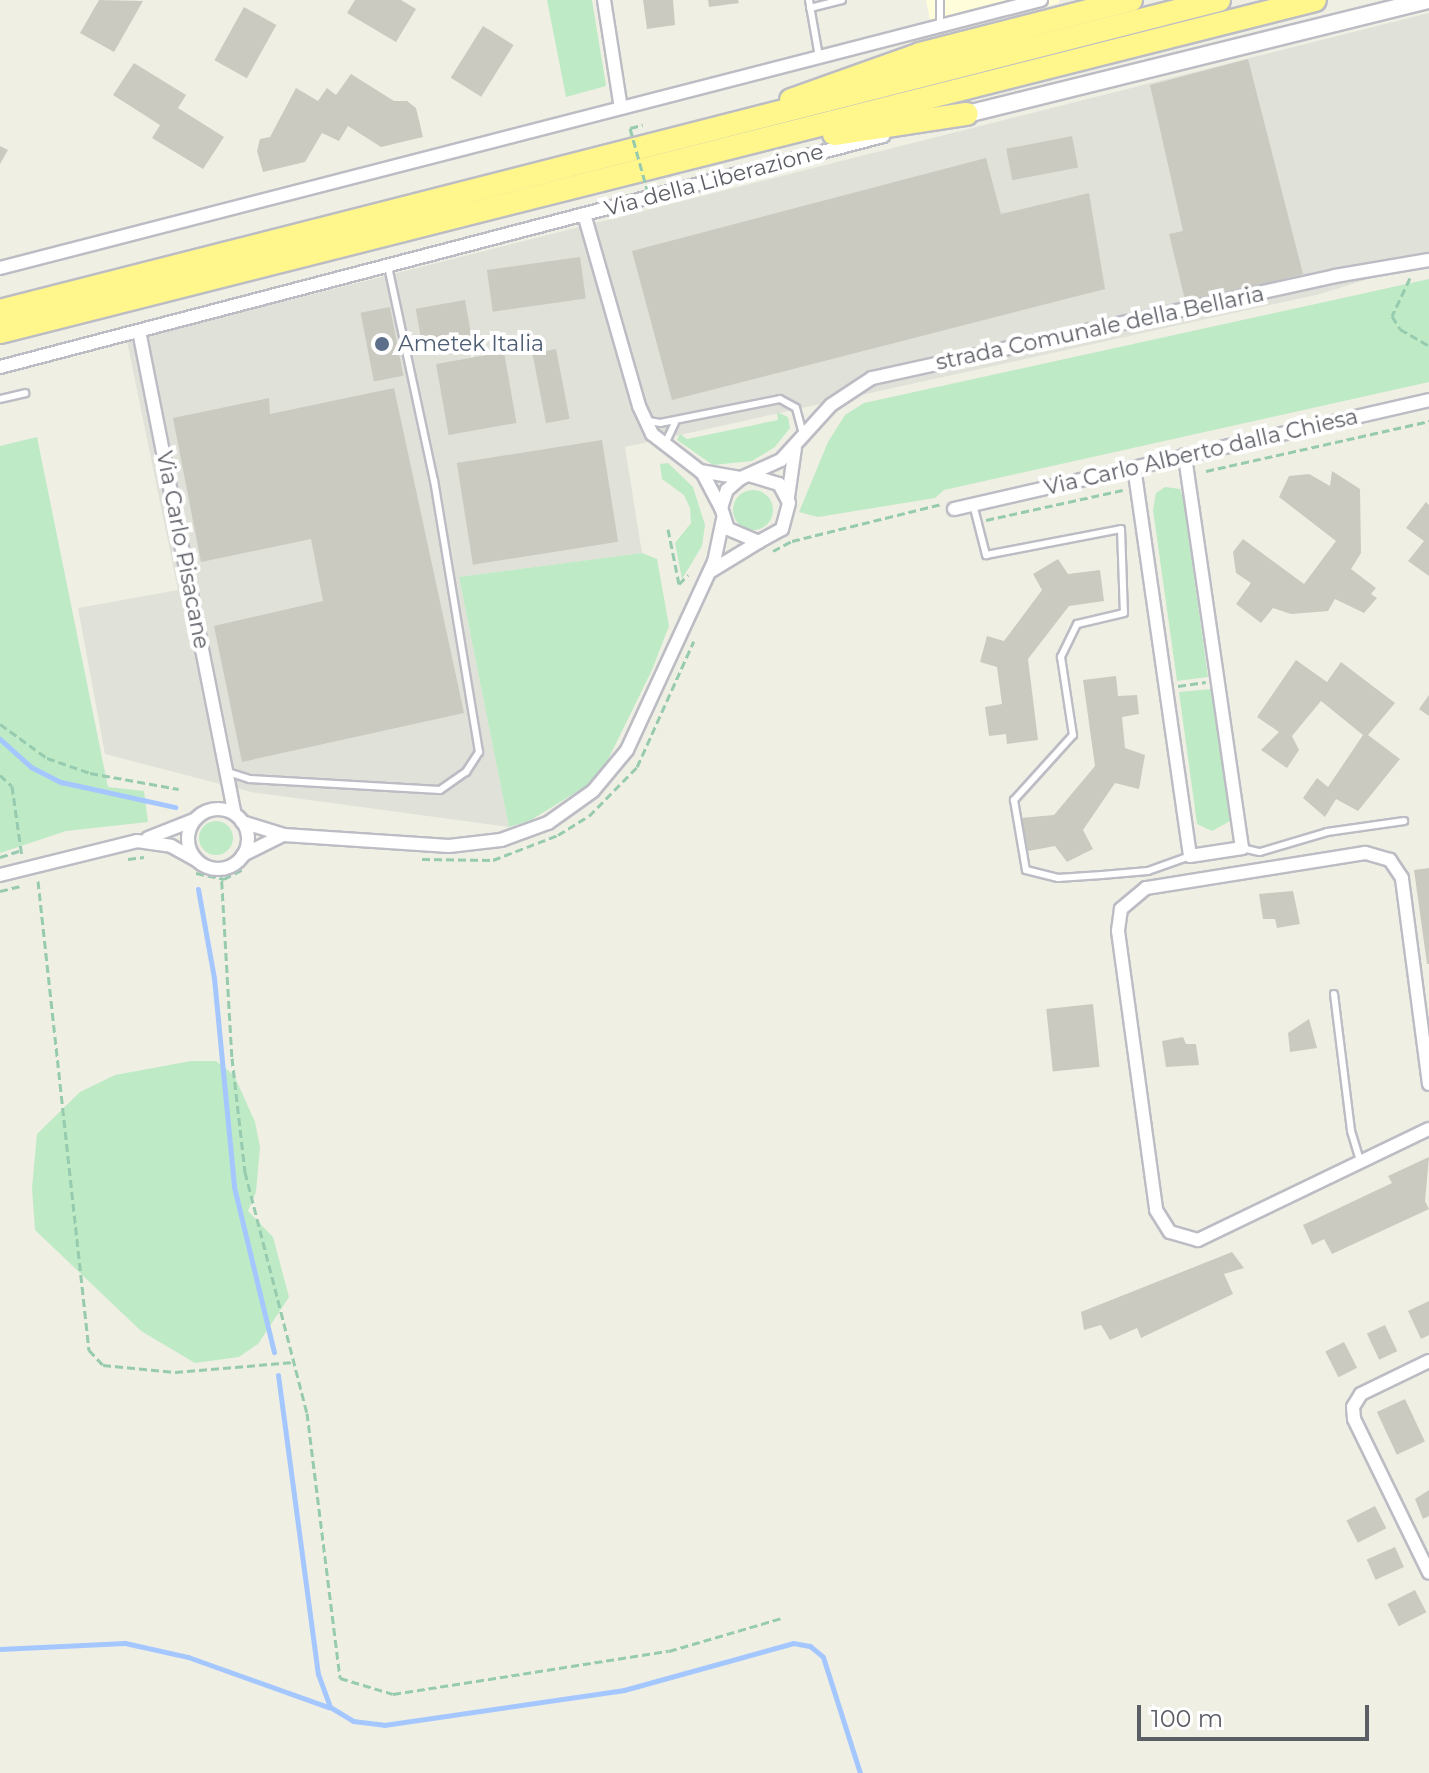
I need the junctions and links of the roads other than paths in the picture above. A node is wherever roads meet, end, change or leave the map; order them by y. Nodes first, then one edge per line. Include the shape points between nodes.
1 (604, 0) edge
2 (842, 0) edge
3 (940, 0) edge
4 (1039, 0) edge
5 (1131, 0) edge
6 (1219, 0) edge
7 (1315, 0) edge
8 (1429, 0) edge
9 (809, 4) edge
10 (940, 26) junction
11 (819, 57) junction
12 (621, 108) junction
13 (967, 114) junction
14 (735, 124) junction
15 (543, 194) junction
16 (584, 214) junction
17 (1425, 261) edge
18 (388, 266) junction
19 (0, 268) edge
20 (0, 311) edge
21 (139, 331) junction
22 (0, 332) edge
23 (0, 367) edge
24 (25, 393) dead end
25 (0, 399) edge
26 (1429, 400) edge
27 (643, 416) junction
28 (683, 419) junction
29 (799, 442) junction
30 (667, 447) junction
31 (1185, 455) junction
32 (1134, 467) junction
33 (700, 471) junction
34 (745, 477) junction
35 (789, 503) junction
36 (953, 504) road end
37 (973, 504) junction
38 (722, 513) junction
39 (759, 542) junction
40 (706, 576) junction
41 (225, 770) junction
42 (206, 811) junction
43 (239, 818) junction
44 (194, 820) junction
45 (1404, 821) dead end
46 (284, 835) junction
47 (137, 841) junction
48 (1242, 848) junction
49 (243, 855) junction
50 (1190, 856) junction
51 (196, 860) junction
52 (0, 875) edge
53 (1334, 994) dead end
54 (1426, 1018) edge
55 (1427, 1054) edge
56 (1429, 1080) edge
57 (1429, 1129) edge
58 (1361, 1163) junction
59 (1429, 1361) edge
60 (1429, 1573) edge

1 - 12 street
2 - 9 lane
3 - 10 lane
4 - 10 street
5 - 14 highway via 842,78
6 - 14 highway
7 - 15 highway
8 - 13 street, Via della Liberazione
9 - 11 lane
10 - 11 street
11 - 12 street
12 - 19 street
13 - 15 highway via 839,133 651,176
13 - 16 street, Via della Liberazione
14 - 20 highway
15 - 22 highway
16 - 18 street, Via della Liberazione
16 - 27 street
17 - 29 street, strada Comunale della Bellaria via 898,370 843,395
18 - 21 street, Via della Liberazione
18 - 41 lane via 434,481 479,752 466,772 440,790 250,779
21 - 23 street, Via della Liberazione
21 - 41 street, Via Carlo Pisacane
24 - 25 lane
26 - 31 street, Via Carlo Alberto dalla Chiesa
27 - 28 lane via 660,423
27 - 30 street
28 - 29 lane via 780,399 800,414
28 - 30 lane via 667,432
29 - 34 street, strada Comunale della Bellaria via 781,460
29 - 35 street via 788,475
30 - 33 street
31 - 32 street, Via Carlo Alberto dalla Chiesa
31 - 48 street
32 - 37 street, Via Carlo Alberto dalla Chiesa
32 - 50 street
33 - 34 street
33 - 38 street
34 - 35 street via 779,484
34 - 38 street via 727,490
35 - 39 street via 782,529
36 - 37 street, Via Carlo Alberto dalla Chiesa
37 - 50 lane via 986,555 1121,529 1124,613 1077,624 1061,657 1073,735 1014,800 1026,870 1058,878 1102,875 1148,871
38 - 39 street via 737,537
38 - 40 street via 719,549
39 - 40 street
40 - 46 street via 627,750 593,791 548,823 501,840 449,846
41 - 42 street via 218,798
41 - 43 street, Via Carlo Pisacane
42 - 43 street
42 - 44 street
43 - 46 street
43 - 49 street via 248,838
44 - 47 street
44 - 51 street via 188,836
45 - 48 lane via 1327,832 1260,852
46 - 49 street
47 - 51 street via 160,842
47 - 52 street
48 - 50 street
49 - 51 street via 221,869
53 - 58 lane via 1351,1131
54 - 55 street
54 - 58 street via 1402,878 1390,860 1378,854 1146,888 1121,909 1118,931 1161,1224 1183,1239 1198,1240
55 - 56 street
57 - 58 street
59 - 60 street via 1361,1394 1353,1407 1354,1419

